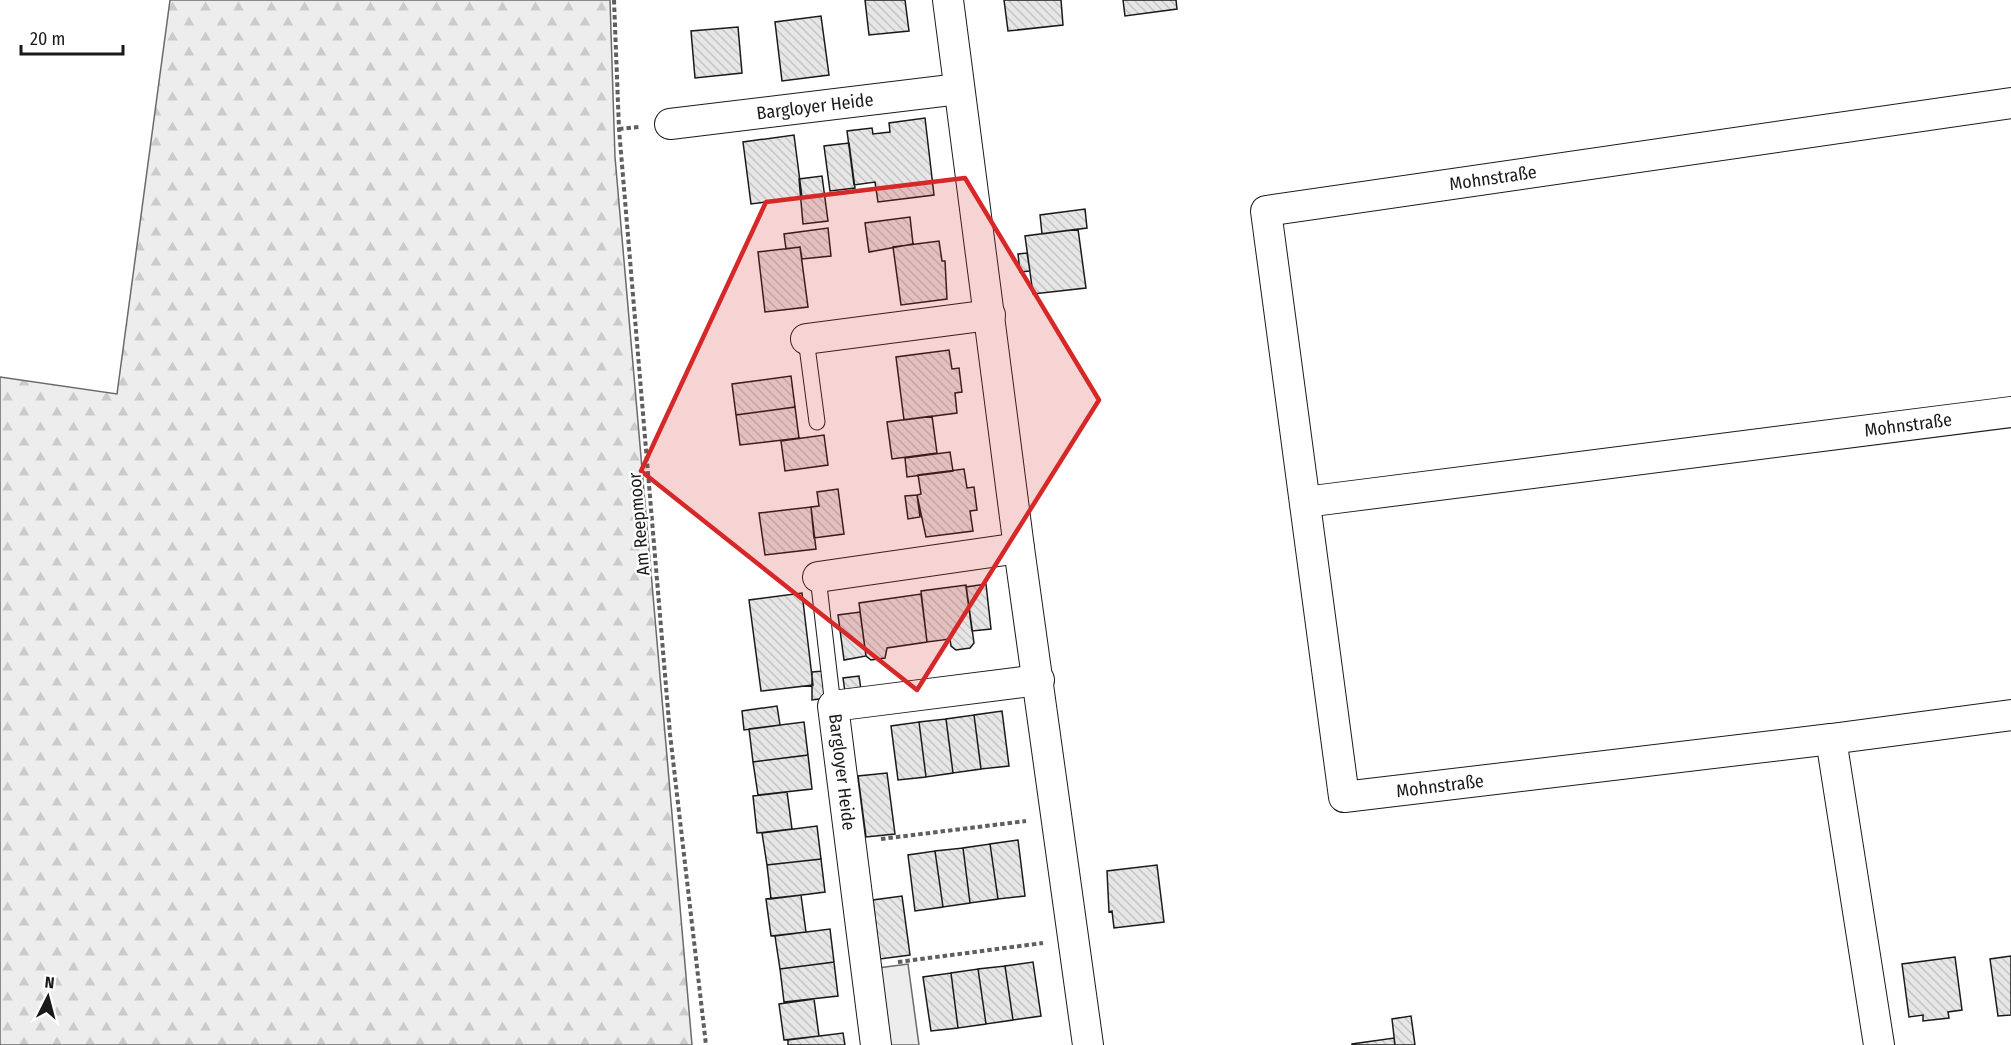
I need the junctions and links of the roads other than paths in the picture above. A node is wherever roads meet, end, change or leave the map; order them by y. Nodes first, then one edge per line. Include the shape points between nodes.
1 (948, 0) edge
2 (959, 88) junction
3 (2011, 104) edge
4 (670, 124) dead end
5 (990, 315) junction
6 (806, 339) joint
7 (2011, 412) edge
8 (817, 422) dead end
9 (1305, 502) junction
10 (1019, 548) junction
11 (818, 577) joint
12 (1039, 680) junction
13 (833, 705) junction
14 (2011, 715) edge
15 (1831, 739) junction
16 (876, 1045) edge
17 (1088, 1045) edge
18 (1879, 1045) edge

1 - 2 street
2 - 4 street, Bargloyer Heide
2 - 5 street
3 - 9 street, Mohnstraße via 1266,211
5 - 6 street
5 - 10 street
6 - 8 lane
7 - 9 street, Mohnstraße
9 - 15 street, Mohnstraße via 1344,797
10 - 11 street
10 - 12 street
11 - 13 lane
12 - 13 street, Bargloyer Heide
12 - 17 street
13 - 16 street, Bargloyer Heide
14 - 15 street, Mohnstraße
15 - 18 street

